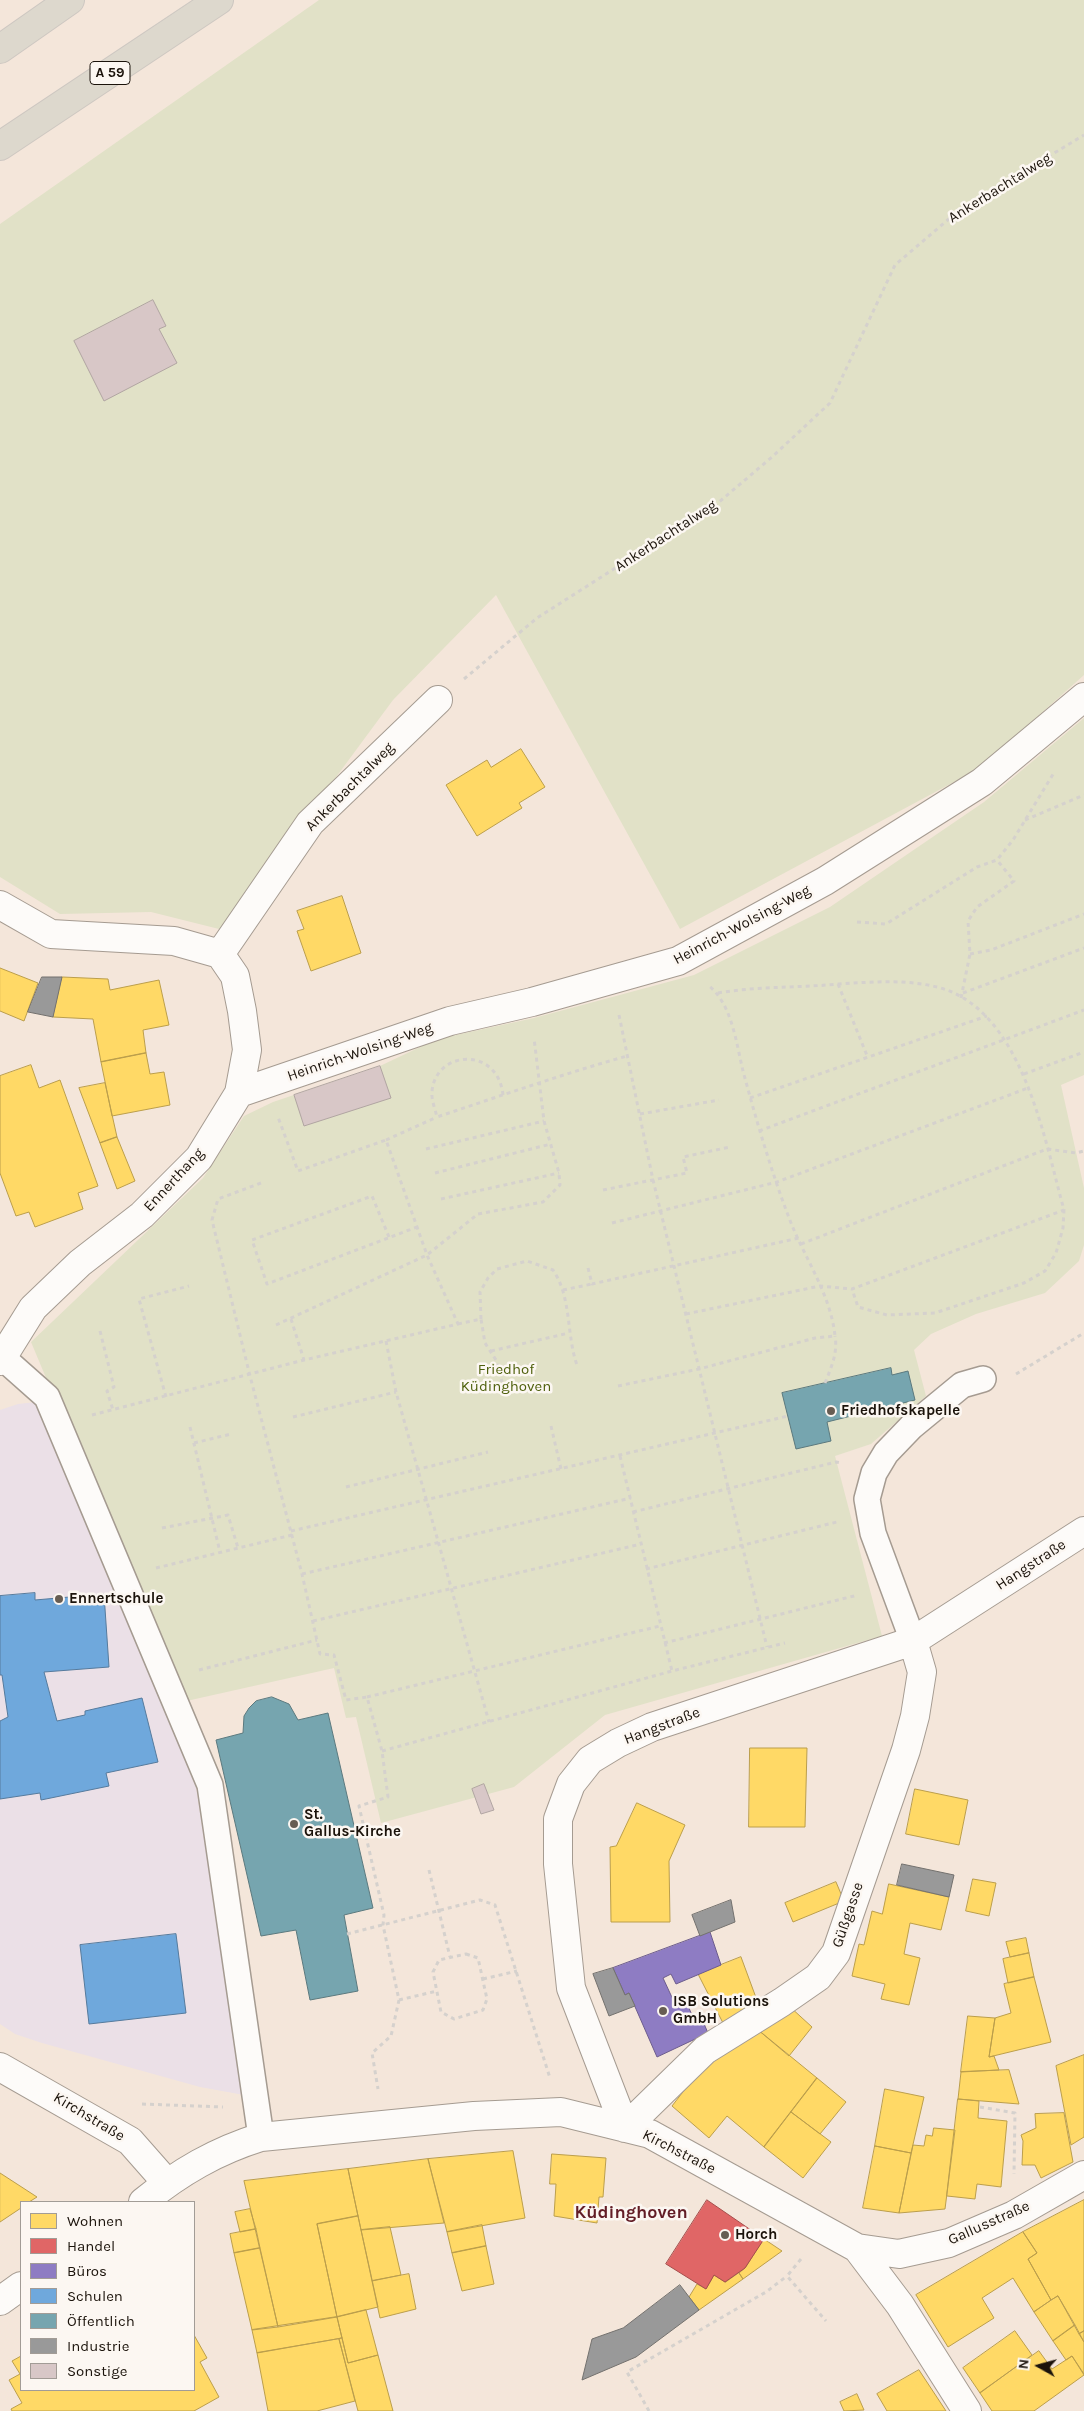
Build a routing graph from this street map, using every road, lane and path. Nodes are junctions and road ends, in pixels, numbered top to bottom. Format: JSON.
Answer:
{"nodes":[{"id":1,"x":70,"y":0,"type":"edge"},
{"id":2,"x":219,"y":0,"type":"edge"},
{"id":3,"x":0,"y":49,"type":"edge"},
{"id":4,"x":1084,"y":135,"type":"edge"},
{"id":5,"x":0,"y":146,"type":"edge"},
{"id":6,"x":1084,"y":697,"type":"edge"},
{"id":7,"x":438,"y":700,"type":"joint"},
{"id":8,"x":1056,"y":770,"type":"dead end"},
{"id":9,"x":1084,"y":795,"type":"edge"},
{"id":10,"x":1025,"y":820,"type":"junction"},
{"id":11,"x":997,"y":860,"type":"junction"},
{"id":12,"x":0,"y":905,"type":"edge"},
{"id":13,"x":1084,"y":914,"type":"edge"},
{"id":14,"x":857,"y":922,"type":"dead end"},
{"id":15,"x":226,"y":944,"type":"junction"},
{"id":16,"x":1084,"y":948,"type":"edge"},
{"id":17,"x":970,"y":954,"type":"junction"},
{"id":18,"x":706,"y":984,"type":"dead end"},
{"id":19,"x":838,"y":984,"type":"junction"},
{"id":20,"x":718,"y":994,"type":"junction"},
{"id":21,"x":962,"y":996,"type":"junction"},
{"id":22,"x":1084,"y":1010,"type":"edge"},
{"id":23,"x":618,"y":1012,"type":"dead end"},
{"id":24,"x":987,"y":1016,"type":"junction"},
{"id":25,"x":1004,"y":1040,"type":"junction"},
{"id":26,"x":533,"y":1046,"type":"dead end"},
{"id":27,"x":1084,"y":1052,"type":"edge"},
{"id":28,"x":627,"y":1056,"type":"junction"},
{"id":29,"x":868,"y":1058,"type":"junction"},
{"id":30,"x":1024,"y":1074,"type":"junction"},
{"id":31,"x":538,"y":1082,"type":"junction"},
{"id":32,"x":1028,"y":1088,"type":"junction"},
{"id":33,"x":239,"y":1093,"type":"junction"},
{"id":34,"x":502,"y":1095,"type":"junction"},
{"id":35,"x":750,"y":1098,"type":"junction"},
{"id":36,"x":719,"y":1100,"type":"dead end"},
{"id":37,"x":276,"y":1111,"type":"dead end"},
{"id":38,"x":640,"y":1114,"type":"junction"},
{"id":39,"x":437,"y":1117,"type":"junction"},
{"id":40,"x":544,"y":1121,"type":"junction"},
{"id":41,"x":759,"y":1131,"type":"junction"},
{"id":42,"x":386,"y":1140,"type":"junction"},
{"id":43,"x":552,"y":1144,"type":"junction"},
{"id":44,"x":730,"y":1147,"type":"dead end"},
{"id":45,"x":426,"y":1149,"type":"dead end"},
{"id":46,"x":1047,"y":1149,"type":"junction"},
{"id":47,"x":1084,"y":1151,"type":"edge"},
{"id":48,"x":435,"y":1173,"type":"dead end"},
{"id":49,"x":559,"y":1174,"type":"junction"},
{"id":50,"x":653,"y":1180,"type":"junction"},
{"id":51,"x":777,"y":1182,"type":"junction"},
{"id":52,"x":261,"y":1183,"type":"dead end"},
{"id":53,"x":603,"y":1190,"type":"dead end"},
{"id":54,"x":441,"y":1199,"type":"dead end"},
{"id":55,"x":1064,"y":1210,"type":"junction"},
{"id":56,"x":661,"y":1212,"type":"junction"},
{"id":57,"x":612,"y":1223,"type":"dead end"},
{"id":58,"x":417,"y":1227,"type":"junction"},
{"id":59,"x":389,"y":1237,"type":"junction"},
{"id":60,"x":799,"y":1238,"type":"junction"},
{"id":61,"x":801,"y":1244,"type":"junction"},
{"id":62,"x":427,"y":1255,"type":"junction"},
{"id":63,"x":674,"y":1264,"type":"junction"},
{"id":64,"x":588,"y":1268,"type":"dead end"},
{"id":65,"x":592,"y":1284,"type":"junction"},
{"id":66,"x":189,"y":1286,"type":"dead end"},
{"id":67,"x":820,"y":1286,"type":"junction"},
{"id":68,"x":852,"y":1289,"type":"junction"},
{"id":69,"x":562,"y":1290,"type":"junction"},
{"id":70,"x":686,"y":1314,"type":"junction"},
{"id":71,"x":291,"y":1319,"type":"junction"},
{"id":72,"x":482,"y":1319,"type":"junction"},
{"id":73,"x":458,"y":1324,"type":"junction"},
{"id":74,"x":276,"y":1325,"type":"dead end"},
{"id":75,"x":100,"y":1331,"type":"dead end"},
{"id":76,"x":1084,"y":1333,"type":"edge"},
{"id":77,"x":569,"y":1334,"type":"junction"},
{"id":78,"x":835,"y":1336,"type":"junction"},
{"id":79,"x":386,"y":1341,"type":"junction"},
{"id":80,"x":491,"y":1351,"type":"junction"},
{"id":81,"x":2,"y":1360,"type":"edge"},
{"id":82,"x":304,"y":1360,"type":"junction"},
{"id":83,"x":577,"y":1365,"type":"dead end"},
{"id":84,"x":699,"y":1369,"type":"junction"},
{"id":85,"x":250,"y":1376,"type":"junction"},
{"id":86,"x":983,"y":1379,"type":"joint"},
{"id":87,"x":502,"y":1382,"type":"dead end"},
{"id":88,"x":824,"y":1383,"type":"dead end"},
{"id":89,"x":618,"y":1386,"type":"dead end"},
{"id":90,"x":396,"y":1392,"type":"junction"},
{"id":91,"x":166,"y":1397,"type":"junction"},
{"id":92,"x":113,"y":1410,"type":"junction"},
{"id":93,"x":87,"y":1416,"type":"dead end"},
{"id":94,"x":788,"y":1416,"type":"dead end"},
{"id":95,"x":292,"y":1417,"type":"dead end"},
{"id":96,"x":551,"y":1426,"type":"dead end"},
{"id":97,"x":190,"y":1427,"type":"dead end"},
{"id":98,"x":716,"y":1433,"type":"junction"},
{"id":99,"x":230,"y":1434,"type":"dead end"},
{"id":100,"x":194,"y":1442,"type":"junction"},
{"id":101,"x":488,"y":1452,"type":"dead end"},
{"id":102,"x":620,"y":1456,"type":"junction"},
{"id":103,"x":836,"y":1462,"type":"dead end"},
{"id":104,"x":418,"y":1469,"type":"junction"},
{"id":105,"x":561,"y":1469,"type":"junction"},
{"id":106,"x":346,"y":1487,"type":"dead end"},
{"id":107,"x":728,"y":1489,"type":"junction"},
{"id":108,"x":631,"y":1498,"type":"junction"},
{"id":109,"x":426,"y":1499,"type":"junction"},
{"id":110,"x":633,"y":1512,"type":"junction"},
{"id":111,"x":212,"y":1518,"type":"junction"},
{"id":112,"x":837,"y":1522,"type":"dead end"},
{"id":113,"x":162,"y":1528,"type":"dead end"},
{"id":114,"x":1084,"y":1531,"type":"edge"},
{"id":115,"x":292,"y":1533,"type":"junction"},
{"id":116,"x":440,"y":1544,"type":"junction"},
{"id":117,"x":641,"y":1544,"type":"junction"},
{"id":118,"x":743,"y":1545,"type":"junction"},
{"id":119,"x":238,"y":1548,"type":"junction"},
{"id":120,"x":220,"y":1552,"type":"junction"},
{"id":121,"x":155,"y":1569,"type":"dead end"},
{"id":122,"x":646,"y":1569,"type":"junction"},
{"id":123,"x":302,"y":1574,"type":"junction"},
{"id":124,"x":452,"y":1588,"type":"junction"},
{"id":125,"x":862,"y":1594,"type":"dead end"},
{"id":126,"x":760,"y":1619,"type":"junction"},
{"id":127,"x":312,"y":1621,"type":"junction"},
{"id":128,"x":660,"y":1626,"type":"junction"},
{"id":129,"x":317,"y":1640,"type":"junction"},
{"id":130,"x":794,"y":1640,"type":"dead end"},
{"id":131,"x":913,"y":1641,"type":"junction"},
{"id":132,"x":664,"y":1643,"type":"junction"},
{"id":133,"x":767,"y":1647,"type":"junction"},
{"id":134,"x":204,"y":1669,"type":"dead end"},
{"id":135,"x":475,"y":1670,"type":"junction"},
{"id":136,"x":672,"y":1671,"type":"junction"},
{"id":137,"x":367,"y":1697,"type":"junction"},
{"id":138,"x":489,"y":1722,"type":"junction"},
{"id":139,"x":382,"y":1751,"type":"junction"},
{"id":140,"x":429,"y":1870,"type":"dead end"},
{"id":141,"x":438,"y":1910,"type":"junction"},
{"id":142,"x":383,"y":1925,"type":"junction"},
{"id":143,"x":347,"y":1934,"type":"dead end"},
{"id":144,"x":450,"y":1957,"type":"junction"},
{"id":145,"x":517,"y":1971,"type":"junction"},
{"id":146,"x":483,"y":1980,"type":"junction"},
{"id":147,"x":437,"y":1991,"type":"junction"},
{"id":148,"x":399,"y":2000,"type":"junction"},
{"id":149,"x":0,"y":2067,"type":"edge"},
{"id":150,"x":379,"y":2094,"type":"dead end"},
{"id":151,"x":139,"y":2104,"type":"dead end"},
{"id":152,"x":980,"y":2107,"type":"dead end"},
{"id":153,"x":258,"y":2108,"type":"junction"},
{"id":154,"x":561,"y":2112,"type":"junction"},
{"id":155,"x":625,"y":2128,"type":"junction"},
{"id":156,"x":261,"y":2138,"type":"junction"},
{"id":157,"x":1084,"y":2175,"type":"edge"},
{"id":158,"x":167,"y":2183,"type":"junction"},
{"id":159,"x":144,"y":2201,"type":"edge"},
{"id":160,"x":1014,"y":2215,"type":"junction"},
{"id":161,"x":824,"y":2230,"type":"junction"},
{"id":162,"x":857,"y":2248,"type":"junction"},
{"id":163,"x":787,"y":2276,"type":"junction"},
{"id":164,"x":20,"y":2287,"type":"edge"},
{"id":165,"x":0,"y":2301,"type":"edge"},
{"id":166,"x":826,"y":2321,"type":"dead end"},
{"id":167,"x":649,"y":2411,"type":"edge"},
{"id":168,"x":967,"y":2411,"type":"edge"}],
"edges":[{"from":1,"to":3,"type":"highway"},
{"from":2,"to":5,"type":"highway","number":"A 59"},
{"from":4,"to":7,"type":"path","name":"Ankerbachtalweg"},
{"from":6,"to":33,"type":"street","name":"Heinrich-Wolsing-Weg"},
{"from":7,"to":15,"type":"street","name":"Ankerbachtalweg"},
{"from":8,"to":10,"type":"path"},
{"from":9,"to":10,"type":"path"},
{"from":10,"to":11,"type":"path"},
{"from":11,"to":14,"type":"path"},
{"from":11,"to":17,"type":"path"},
{"from":12,"to":15,"type":"street"},
{"from":13,"to":17,"type":"path"},
{"from":15,"to":33,"type":"street","name":"Ennerthang"},
{"from":16,"to":21,"type":"path"},
{"from":17,"to":21,"type":"path"},
{"from":18,"to":20,"type":"path"},
{"from":19,"to":20,"type":"path"},
{"from":19,"to":21,"type":"path"},
{"from":19,"to":29,"type":"path"},
{"from":20,"to":35,"type":"path"},
{"from":21,"to":24,"type":"path"},
{"from":22,"to":25,"type":"path"},
{"from":23,"to":28,"type":"path"},
{"from":24,"to":25,"type":"path"},
{"from":24,"to":29,"type":"path"},
{"from":25,"to":30,"type":"path"},
{"from":25,"to":41,"type":"path"},
{"from":26,"to":31,"type":"path"},
{"from":27,"to":30,"type":"path"},
{"from":28,"to":31,"type":"path"},
{"from":28,"to":38,"type":"path"},
{"from":29,"to":35,"type":"path"},
{"from":30,"to":32,"type":"path"},
{"from":31,"to":34,"type":"path"},
{"from":31,"to":40,"type":"path"},
{"from":32,"to":46,"type":"path"},
{"from":32,"to":51,"type":"path"},
{"from":33,"to":81,"type":"street","name":"Ennerthang"},
{"from":34,"to":39,"type":"path"},
{"from":34,"to":39,"type":"path"},
{"from":35,"to":41,"type":"path"},
{"from":36,"to":38,"type":"path"},
{"from":37,"to":42,"type":"path"},
{"from":38,"to":50,"type":"path"},
{"from":39,"to":42,"type":"path"},
{"from":40,"to":43,"type":"path"},
{"from":40,"to":45,"type":"path"},
{"from":41,"to":51,"type":"path"},
{"from":42,"to":58,"type":"path"},
{"from":43,"to":48,"type":"path"},
{"from":43,"to":49,"type":"path"},
{"from":44,"to":50,"type":"path"},
{"from":46,"to":47,"type":"path"},
{"from":46,"to":55,"type":"path"},
{"from":46,"to":61,"type":"path"},
{"from":49,"to":54,"type":"path"},
{"from":49,"to":62,"type":"path"},
{"from":50,"to":53,"type":"path"},
{"from":50,"to":56,"type":"path"},
{"from":51,"to":56,"type":"path"},
{"from":51,"to":60,"type":"path"},
{"from":52,"to":85,"type":"path"},
{"from":55,"to":68,"type":"path"},
{"from":55,"to":68,"type":"path"},
{"from":56,"to":57,"type":"path"},
{"from":56,"to":63,"type":"path"},
{"from":58,"to":59,"type":"path"},
{"from":58,"to":62,"type":"path"},
{"from":59,"to":59,"type":"path"},
{"from":60,"to":61,"type":"path"},
{"from":60,"to":63,"type":"path"},
{"from":61,"to":67,"type":"path"},
{"from":62,"to":71,"type":"path"},
{"from":62,"to":73,"type":"path"},
{"from":63,"to":65,"type":"path"},
{"from":63,"to":70,"type":"path"},
{"from":64,"to":65,"type":"path"},
{"from":65,"to":69,"type":"path"},
{"from":66,"to":91,"type":"path"},
{"from":67,"to":68,"type":"path"},
{"from":67,"to":70,"type":"path"},
{"from":67,"to":78,"type":"path"},
{"from":69,"to":72,"type":"path"},
{"from":69,"to":77,"type":"path"},
{"from":70,"to":84,"type":"path"},
{"from":71,"to":74,"type":"path"},
{"from":71,"to":82,"type":"path"},
{"from":72,"to":73,"type":"path"},
{"from":72,"to":80,"type":"path"},
{"from":73,"to":79,"type":"path"},
{"from":75,"to":92,"type":"path"},
{"from":76,"to":86,"type":"path"},
{"from":77,"to":80,"type":"path"},
{"from":77,"to":83,"type":"path"},
{"from":78,"to":84,"type":"path"},
{"from":78,"to":88,"type":"path"},
{"from":79,"to":82,"type":"path"},
{"from":79,"to":90,"type":"path"},
{"from":80,"to":87,"type":"path"},
{"from":81,"to":153,"type":"lane"},
{"from":82,"to":85,"type":"path"},
{"from":84,"to":89,"type":"path"},
{"from":84,"to":98,"type":"path"},
{"from":85,"to":91,"type":"path"},
{"from":85,"to":115,"type":"path"},
{"from":86,"to":131,"type":"lane"},
{"from":90,"to":95,"type":"path"},
{"from":90,"to":104,"type":"path"},
{"from":91,"to":92,"type":"path"},
{"from":92,"to":93,"type":"path"},
{"from":94,"to":98,"type":"path"},
{"from":96,"to":105,"type":"path"},
{"from":97,"to":100,"type":"path"},
{"from":98,"to":102,"type":"path"},
{"from":98,"to":107,"type":"path"},
{"from":99,"to":100,"type":"path"},
{"from":100,"to":111,"type":"path"},
{"from":101,"to":104,"type":"path"},
{"from":102,"to":105,"type":"path"},
{"from":102,"to":108,"type":"path"},
{"from":103,"to":107,"type":"path"},
{"from":104,"to":106,"type":"path"},
{"from":104,"to":109,"type":"path"},
{"from":105,"to":109,"type":"path"},
{"from":107,"to":110,"type":"path"},
{"from":107,"to":118,"type":"path"},
{"from":108,"to":110,"type":"path"},
{"from":108,"to":116,"type":"path"},
{"from":109,"to":115,"type":"path"},
{"from":109,"to":116,"type":"path"},
{"from":110,"to":117,"type":"path"},
{"from":111,"to":113,"type":"path"},
{"from":111,"to":119,"type":"path"},
{"from":111,"to":120,"type":"path"},
{"from":112,"to":118,"type":"path"},
{"from":114,"to":131,"type":"street","name":"Hangstraße"},
{"from":115,"to":119,"type":"path"},
{"from":115,"to":123,"type":"path"},
{"from":116,"to":123,"type":"path"},
{"from":116,"to":124,"type":"path"},
{"from":117,"to":122,"type":"path"},
{"from":117,"to":124,"type":"path"},
{"from":118,"to":122,"type":"path"},
{"from":118,"to":126,"type":"path"},
{"from":119,"to":120,"type":"path"},
{"from":120,"to":121,"type":"path"},
{"from":122,"to":128,"type":"path"},
{"from":123,"to":127,"type":"path"},
{"from":124,"to":127,"type":"path"},
{"from":124,"to":135,"type":"path"},
{"from":125,"to":126,"type":"path"},
{"from":126,"to":132,"type":"path"},
{"from":126,"to":133,"type":"path"},
{"from":127,"to":129,"type":"path"},
{"from":128,"to":132,"type":"path"},
{"from":128,"to":135,"type":"path"},
{"from":129,"to":134,"type":"path"},
{"from":129,"to":137,"type":"path"},
{"from":130,"to":133,"type":"path"},
{"from":131,"to":155,"type":"street","name":"Güßgasse"},
{"from":131,"to":155,"type":"street","name":"Hangstraße"},
{"from":132,"to":136,"type":"path"},
{"from":133,"to":136,"type":"path"},
{"from":135,"to":137,"type":"path"},
{"from":135,"to":138,"type":"path"},
{"from":136,"to":138,"type":"path"},
{"from":137,"to":139,"type":"path"},
{"from":138,"to":139,"type":"path"},
{"from":139,"to":142,"type":"path"},
{"from":140,"to":141,"type":"path"},
{"from":141,"to":142,"type":"path"},
{"from":141,"to":144,"type":"path"},
{"from":141,"to":145,"type":"path"},
{"from":142,"to":143,"type":"path"},
{"from":142,"to":148,"type":"path"},
{"from":144,"to":146,"type":"path"},
{"from":144,"to":147,"type":"path"},
{"from":145,"to":146,"type":"path"},
{"from":145,"to":154,"type":"path"},
{"from":146,"to":147,"type":"path"},
{"from":147,"to":148,"type":"path"},
{"from":148,"to":150,"type":"path"},
{"from":149,"to":158,"type":"street","name":"Kirchstraße"},
{"from":151,"to":153,"type":"path"},
{"from":152,"to":160,"type":"path"},
{"from":153,"to":156,"type":"lane"},
{"from":154,"to":155,"type":"street","name":"Kirchstraße"},
{"from":154,"to":156,"type":"street","name":"Kirchstraße"},
{"from":155,"to":161,"type":"street","name":"Kirchstraße"},
{"from":156,"to":158,"type":"street","name":"Kirchstraße"},
{"from":157,"to":160,"type":"street","name":"Gallusstraße"},
{"from":158,"to":159,"type":"street","name":"Kirchstraße"},
{"from":160,"to":162,"type":"street","name":"Gallusstraße"},
{"from":161,"to":162,"type":"street","name":"Kirchstraße"},
{"from":161,"to":163,"type":"path"},
{"from":162,"to":168,"type":"street","name":"Kirchstraße"},
{"from":163,"to":166,"type":"path"},
{"from":163,"to":167,"type":"path"},
{"from":164,"to":165,"type":"street"}]}
